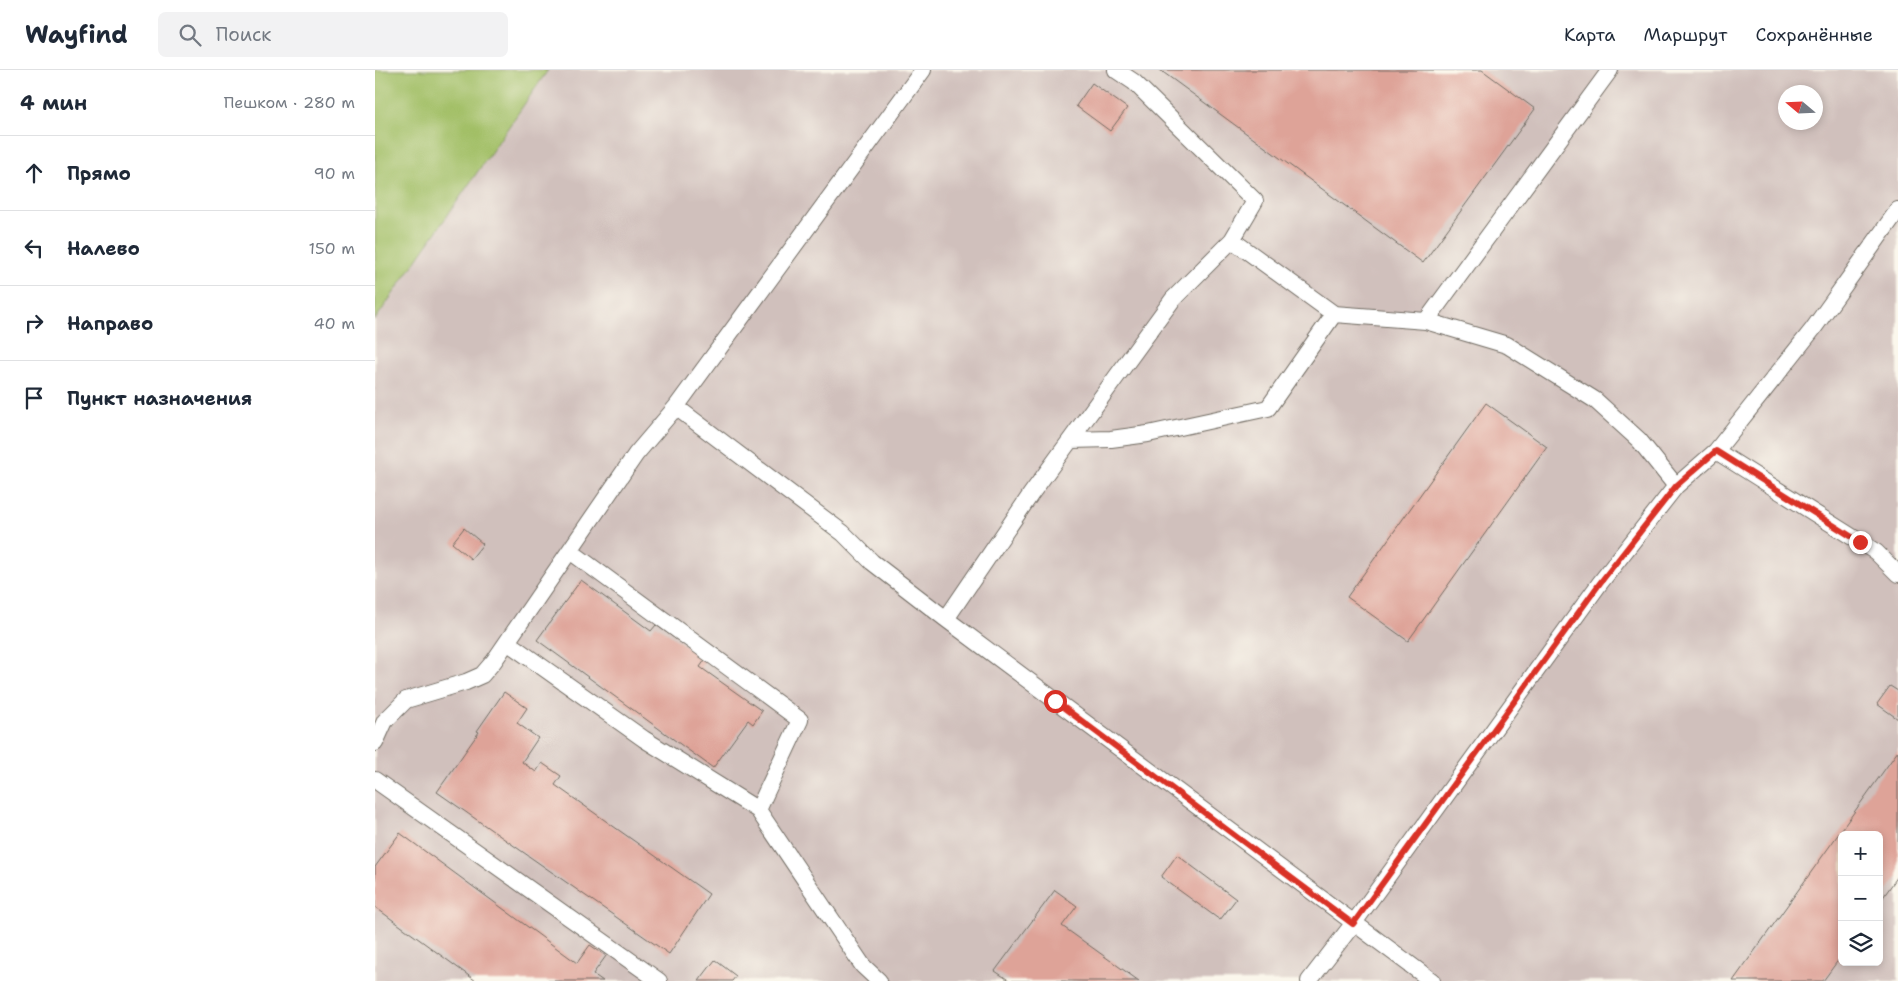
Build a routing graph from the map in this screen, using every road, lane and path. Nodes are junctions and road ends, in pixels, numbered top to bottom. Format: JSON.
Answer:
{"nodes":[{"id":1,"x":923,"y":70,"type":"edge"},
{"id":2,"x":1116,"y":70,"type":"edge"},
{"id":3,"x":1609,"y":70,"type":"edge"},
{"id":4,"x":1898,"y":210,"type":"edge"},
{"id":5,"x":1231,"y":240,"type":"junction"},
{"id":6,"x":1334,"y":314,"type":"junction"},
{"id":7,"x":1426,"y":321,"type":"junction"},
{"id":8,"x":676,"y":407,"type":"junction"},
{"id":9,"x":1071,"y":440,"type":"junction"},
{"id":10,"x":1716,"y":451,"type":"junction"},
{"id":11,"x":1676,"y":486,"type":"junction"},
{"id":12,"x":570,"y":551,"type":"junction"},
{"id":13,"x":1898,"y":574,"type":"edge"},
{"id":14,"x":946,"y":619,"type":"junction"},
{"id":15,"x":507,"y":642,"type":"junction"},
{"id":16,"x":375,"y":744,"type":"edge"},
{"id":17,"x":375,"y":780,"type":"edge"},
{"id":18,"x":759,"y":810,"type":"junction"},
{"id":19,"x":1353,"y":924,"type":"junction"},
{"id":20,"x":659,"y":981,"type":"edge"},
{"id":21,"x":879,"y":981,"type":"edge"},
{"id":22,"x":1309,"y":981,"type":"edge"},
{"id":23,"x":1432,"y":981,"type":"edge"}],
"edges":[{"from":1,"to":8,"type":"lane"},
{"from":2,"to":5,"type":"lane"},
{"from":3,"to":7,"type":"lane"},
{"from":4,"to":10,"type":"lane"},
{"from":5,"to":6,"type":"lane"},
{"from":5,"to":9,"type":"lane"},
{"from":6,"to":7,"type":"lane"},
{"from":6,"to":9,"type":"lane"},
{"from":7,"to":11,"type":"lane"},
{"from":8,"to":12,"type":"lane"},
{"from":8,"to":14,"type":"lane"},
{"from":9,"to":14,"type":"lane"},
{"from":10,"to":11,"type":"lane"},
{"from":10,"to":13,"type":"lane"},
{"from":11,"to":19,"type":"lane"},
{"from":12,"to":15,"type":"lane"},
{"from":12,"to":18,"type":"lane"},
{"from":14,"to":19,"type":"lane"},
{"from":15,"to":16,"type":"lane"},
{"from":15,"to":18,"type":"lane"},
{"from":17,"to":20,"type":"lane"},
{"from":18,"to":21,"type":"lane"},
{"from":19,"to":22,"type":"lane"},
{"from":19,"to":23,"type":"lane"}]}
